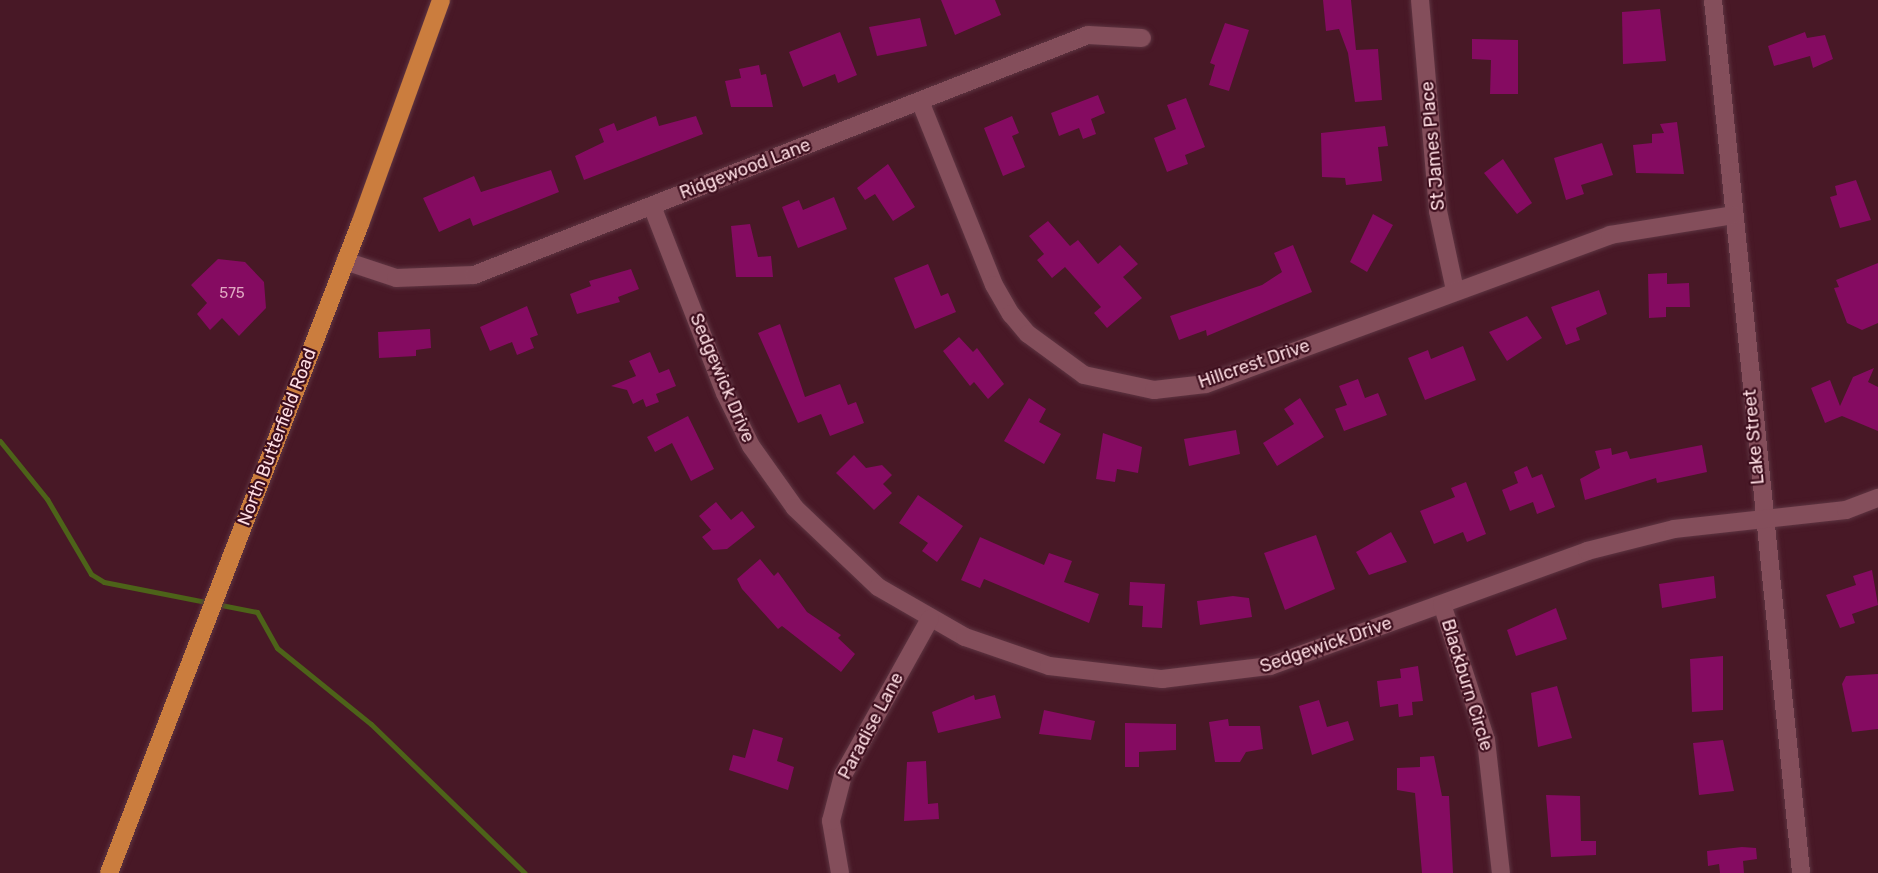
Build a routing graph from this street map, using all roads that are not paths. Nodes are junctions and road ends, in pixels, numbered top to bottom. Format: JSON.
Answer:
{"nodes":[{"id":1,"x":441,"y":0,"type":"edge"},
{"id":2,"x":1420,"y":0,"type":"edge"},
{"id":3,"x":1713,"y":0,"type":"edge"},
{"id":4,"x":1142,"y":38,"type":"dead end"},
{"id":5,"x":920,"y":100,"type":"junction"},
{"id":6,"x":652,"y":206,"type":"junction"},
{"id":7,"x":1733,"y":215,"type":"junction"},
{"id":8,"x":345,"y":261,"type":"junction"},
{"id":9,"x":1455,"y":290,"type":"junction"},
{"id":10,"x":1878,"y":498,"type":"edge"},
{"id":11,"x":1762,"y":518,"type":"junction"},
{"id":12,"x":1442,"y":604,"type":"junction"},
{"id":13,"x":930,"y":619,"type":"junction"},
{"id":14,"x":109,"y":873,"type":"edge"},
{"id":15,"x":840,"y":873,"type":"edge"},
{"id":16,"x":1502,"y":873,"type":"edge"},
{"id":17,"x":1801,"y":873,"type":"edge"}],
"edges":[{"from":1,"to":8,"type":"main road","name":"North Butterfield Road"},
{"from":2,"to":9,"type":"street","name":"St James Place"},
{"from":3,"to":7,"type":"street","name":"Lake Street"},
{"from":4,"to":5,"type":"street","name":"Ridgewood Lane"},
{"from":5,"to":6,"type":"street","name":"Ridgewood Lane"},
{"from":5,"to":9,"type":"street","name":"Hillcrest Drive"},
{"from":6,"to":8,"type":"street","name":"Ridgewood Lane"},
{"from":6,"to":13,"type":"street","name":"Sedgewick Drive"},
{"from":7,"to":9,"type":"street","name":"Hillcrest Drive"},
{"from":7,"to":11,"type":"street","name":"Lake Street"},
{"from":8,"to":14,"type":"main road","name":"North Butterfield Road"},
{"from":10,"to":11,"type":"street","name":"Sedgewick Drive"},
{"from":11,"to":12,"type":"street","name":"Sedgewick Drive"},
{"from":11,"to":17,"type":"street","name":"Lake Street"},
{"from":12,"to":13,"type":"street","name":"Sedgewick Drive"},
{"from":12,"to":16,"type":"street","name":"Blackburn Circle"},
{"from":13,"to":15,"type":"street","name":"Paradise Lane"}]}
